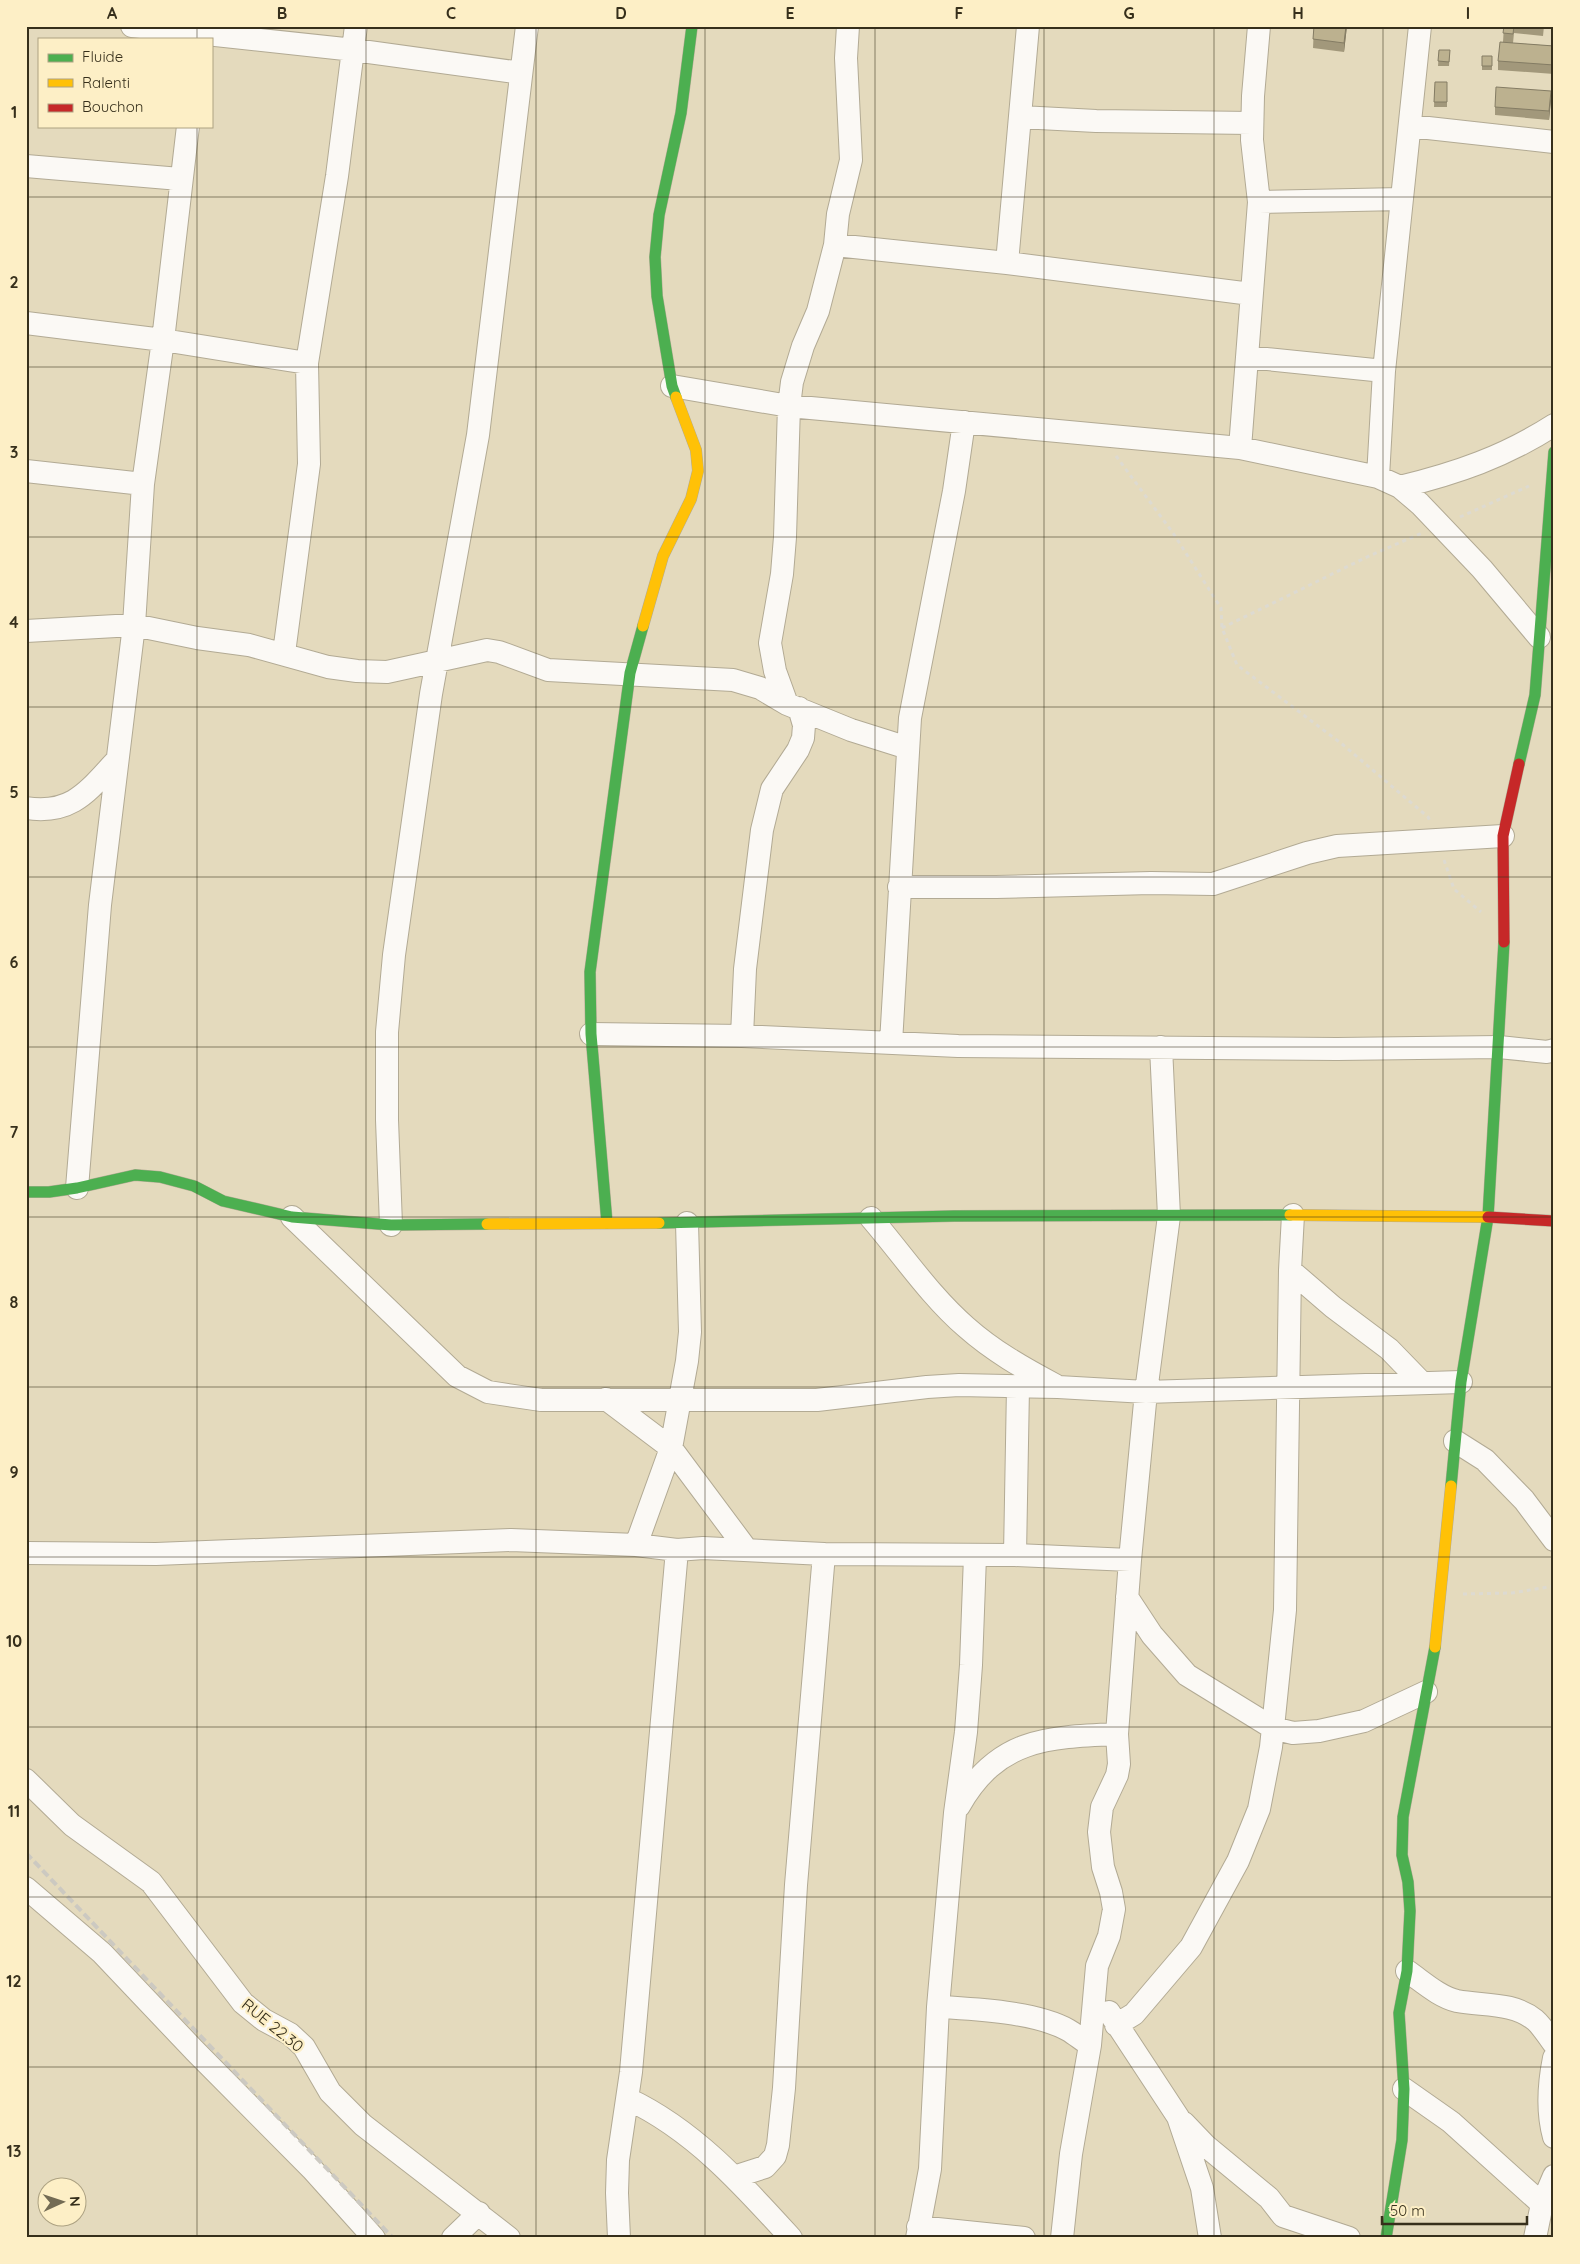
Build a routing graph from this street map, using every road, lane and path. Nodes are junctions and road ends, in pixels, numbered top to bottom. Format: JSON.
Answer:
{"nodes":[{"id":1,"x":132,"y":26,"type":"edge"},
{"id":2,"x":356,"y":26,"type":"edge"},
{"id":3,"x":527,"y":26,"type":"edge"},
{"id":4,"x":692,"y":26,"type":"edge"},
{"id":5,"x":848,"y":26,"type":"edge"},
{"id":6,"x":1028,"y":26,"type":"edge"},
{"id":7,"x":1259,"y":26,"type":"edge"},
{"id":8,"x":1420,"y":26,"type":"edge"},
{"id":9,"x":200,"y":33,"type":"edge"},
{"id":10,"x":354,"y":50,"type":"junction"},
{"id":11,"x":520,"y":73,"type":"junction"},
{"id":12,"x":1020,"y":117,"type":"junction"},
{"id":13,"x":1252,"y":123,"type":"junction"},
{"id":14,"x":1410,"y":126,"type":"junction"},
{"id":15,"x":188,"y":128,"type":"edge"},
{"id":16,"x":1554,"y":142,"type":"edge"},
{"id":17,"x":26,"y":166,"type":"edge"},
{"id":18,"x":180,"y":179,"type":"junction"},
{"id":19,"x":1401,"y":199,"type":"junction"},
{"id":20,"x":1258,"y":202,"type":"junction"},
{"id":21,"x":835,"y":245,"type":"junction"},
{"id":22,"x":1007,"y":263,"type":"junction"},
{"id":23,"x":1251,"y":294,"type":"junction"},
{"id":24,"x":26,"y":323,"type":"edge"},
{"id":25,"x":163,"y":340,"type":"junction"},
{"id":26,"x":1247,"y":357,"type":"junction"},
{"id":27,"x":307,"y":363,"type":"junction"},
{"id":28,"x":1384,"y":371,"type":"junction"},
{"id":29,"x":672,"y":386,"type":"junction"},
{"id":30,"x":789,"y":406,"type":"junction"},
{"id":31,"x":964,"y":422,"type":"junction"},
{"id":32,"x":1554,"y":425,"type":"edge"},
{"id":33,"x":1099,"y":434,"type":"junction"},
{"id":34,"x":1240,"y":448,"type":"junction"},
{"id":35,"x":1554,"y":452,"type":"edge"},
{"id":36,"x":26,"y":471,"type":"edge"},
{"id":37,"x":1553,"y":476,"type":"edge"},
{"id":38,"x":1378,"y":477,"type":"junction"},
{"id":39,"x":143,"y":484,"type":"junction"},
{"id":40,"x":1400,"y":487,"type":"junction"},
{"id":41,"x":1440,"y":525,"type":"junction"},
{"id":42,"x":1549,"y":558,"type":"edge"},
{"id":43,"x":134,"y":625,"type":"junction"},
{"id":44,"x":1222,"y":628,"type":"junction"},
{"id":45,"x":26,"y":631,"type":"edge"},
{"id":46,"x":1539,"y":637,"type":"junction"},
{"id":47,"x":284,"y":653,"type":"junction"},
{"id":48,"x":437,"y":662,"type":"junction"},
{"id":49,"x":630,"y":673,"type":"junction"},
{"id":50,"x":793,"y":706,"type":"junction"},
{"id":51,"x":908,"y":748,"type":"junction"},
{"id":52,"x":116,"y":761,"type":"junction"},
{"id":53,"x":26,"y":808,"type":"edge"},
{"id":54,"x":1503,"y":836,"type":"junction"},
{"id":55,"x":1436,"y":840,"type":"junction"},
{"id":56,"x":899,"y":887,"type":"junction"},
{"id":57,"x":1505,"y":932,"type":"junction"},
{"id":58,"x":591,"y":1034,"type":"junction"},
{"id":59,"x":742,"y":1036,"type":"junction"},
{"id":60,"x":891,"y":1043,"type":"junction"},
{"id":61,"x":1162,"y":1047,"type":"junction"},
{"id":62,"x":1499,"y":1047,"type":"junction"},
{"id":63,"x":1554,"y":1050,"type":"edge"},
{"id":64,"x":76,"y":1188,"type":"junction"},
{"id":65,"x":26,"y":1192,"type":"edge"},
{"id":66,"x":1293,"y":1215,"type":"junction"},
{"id":67,"x":1169,"y":1216,"type":"junction"},
{"id":68,"x":292,"y":1217,"type":"junction"},
{"id":69,"x":871,"y":1218,"type":"junction"},
{"id":70,"x":1488,"y":1218,"type":"junction"},
{"id":71,"x":1554,"y":1221,"type":"edge"},
{"id":72,"x":607,"y":1223,"type":"junction"},
{"id":73,"x":686,"y":1223,"type":"junction"},
{"id":74,"x":391,"y":1225,"type":"junction"},
{"id":75,"x":1290,"y":1270,"type":"junction"},
{"id":76,"x":1461,"y":1382,"type":"junction"},
{"id":77,"x":1422,"y":1383,"type":"junction"},
{"id":78,"x":1058,"y":1386,"type":"junction"},
{"id":79,"x":1018,"y":1387,"type":"junction"},
{"id":80,"x":1290,"y":1387,"type":"junction"},
{"id":81,"x":1146,"y":1392,"type":"junction"},
{"id":82,"x":680,"y":1399,"type":"junction"},
{"id":83,"x":606,"y":1400,"type":"junction"},
{"id":84,"x":1455,"y":1441,"type":"junction"},
{"id":85,"x":671,"y":1448,"type":"junction"},
{"id":86,"x":1554,"y":1540,"type":"edge"},
{"id":87,"x":636,"y":1545,"type":"junction"},
{"id":88,"x":677,"y":1550,"type":"junction"},
{"id":89,"x":747,"y":1550,"type":"junction"},
{"id":90,"x":26,"y":1553,"type":"edge"},
{"id":91,"x":824,"y":1554,"type":"junction"},
{"id":92,"x":1015,"y":1555,"type":"junction"},
{"id":93,"x":975,"y":1556,"type":"junction"},
{"id":94,"x":1130,"y":1560,"type":"junction"},
{"id":95,"x":1554,"y":1586,"type":"edge"},
{"id":96,"x":1440,"y":1593,"type":"junction"},
{"id":97,"x":1127,"y":1597,"type":"junction"},
{"id":98,"x":1426,"y":1692,"type":"junction"},
{"id":99,"x":1273,"y":1728,"type":"junction"},
{"id":100,"x":1117,"y":1734,"type":"junction"},
{"id":101,"x":26,"y":1780,"type":"edge"},
{"id":102,"x":955,"y":1814,"type":"junction"},
{"id":103,"x":26,"y":1888,"type":"edge"},
{"id":104,"x":1407,"y":1971,"type":"junction"},
{"id":105,"x":1095,"y":1987,"type":"junction"},
{"id":106,"x":938,"y":2007,"type":"junction"},
{"id":107,"x":1116,"y":2025,"type":"junction"},
{"id":108,"x":1554,"y":2044,"type":"edge"},
{"id":109,"x":1090,"y":2045,"type":"junction"},
{"id":110,"x":1554,"y":2058,"type":"edge"},
{"id":111,"x":1404,"y":2089,"type":"junction"},
{"id":112,"x":628,"y":2099,"type":"junction"},
{"id":113,"x":1178,"y":2117,"type":"junction"},
{"id":114,"x":1554,"y":2137,"type":"edge"},
{"id":115,"x":1554,"y":2176,"type":"edge"},
{"id":116,"x":734,"y":2177,"type":"junction"},
{"id":117,"x":1542,"y":2204,"type":"junction"},
{"id":118,"x":480,"y":2213,"type":"junction"},
{"id":119,"x":918,"y":2232,"type":"edge"},
{"id":120,"x":1541,"y":2232,"type":"edge"},
{"id":121,"x":374,"y":2238,"type":"edge"},
{"id":122,"x":453,"y":2238,"type":"edge"},
{"id":123,"x":509,"y":2238,"type":"edge"},
{"id":124,"x":619,"y":2238,"type":"edge"},
{"id":125,"x":791,"y":2238,"type":"edge"},
{"id":126,"x":1024,"y":2238,"type":"edge"},
{"id":127,"x":1062,"y":2238,"type":"edge"},
{"id":128,"x":1210,"y":2238,"type":"edge"},
{"id":129,"x":1349,"y":2238,"type":"edge"},
{"id":130,"x":1386,"y":2238,"type":"edge"}],
"edges":[{"from":1,"to":9,"type":"street"},
{"from":2,"to":10,"type":"street"},
{"from":3,"to":11,"type":"street"},
{"from":4,"to":29,"type":"street"},
{"from":5,"to":21,"type":"street"},
{"from":6,"to":12,"type":"street"},
{"from":7,"to":13,"type":"street"},
{"from":8,"to":14,"type":"street"},
{"from":9,"to":10,"type":"street"},
{"from":10,"to":11,"type":"street"},
{"from":10,"to":27,"type":"street"},
{"from":11,"to":48,"type":"street"},
{"from":12,"to":13,"type":"street"},
{"from":12,"to":22,"type":"street"},
{"from":13,"to":20,"type":"street"},
{"from":14,"to":16,"type":"street"},
{"from":14,"to":19,"type":"street"},
{"from":15,"to":18,"type":"street"},
{"from":17,"to":18,"type":"street"},
{"from":18,"to":25,"type":"street"},
{"from":19,"to":20,"type":"street"},
{"from":19,"to":28,"type":"street"},
{"from":20,"to":23,"type":"street"},
{"from":21,"to":22,"type":"street"},
{"from":21,"to":30,"type":"street"},
{"from":22,"to":23,"type":"street"},
{"from":23,"to":26,"type":"street"},
{"from":24,"to":25,"type":"street"},
{"from":25,"to":27,"type":"street"},
{"from":25,"to":39,"type":"street"},
{"from":26,"to":28,"type":"street"},
{"from":26,"to":34,"type":"street"},
{"from":27,"to":47,"type":"street"},
{"from":28,"to":38,"type":"street"},
{"from":29,"to":30,"type":"street"},
{"from":29,"to":49,"type":"street"},
{"from":30,"to":31,"type":"street"},
{"from":30,"to":50,"type":"street"},
{"from":31,"to":33,"type":"street"},
{"from":31,"to":51,"type":"street"},
{"from":32,"to":40,"type":"street"},
{"from":33,"to":34,"type":"street"},
{"from":33,"to":44,"type":"path"},
{"from":34,"to":38,"type":"street"},
{"from":35,"to":37,"type":"street"},
{"from":36,"to":39,"type":"street"},
{"from":37,"to":41,"type":"path"},
{"from":37,"to":42,"type":"street"},
{"from":38,"to":40,"type":"street"},
{"from":39,"to":43,"type":"street"},
{"from":40,"to":41,"type":"street"},
{"from":41,"to":44,"type":"path"},
{"from":41,"to":46,"type":"street"},
{"from":42,"to":46,"type":"street"},
{"from":43,"to":45,"type":"street"},
{"from":43,"to":47,"type":"street"},
{"from":43,"to":52,"type":"street"},
{"from":44,"to":55,"type":"path"},
{"from":46,"to":54,"type":"street"},
{"from":47,"to":48,"type":"street"},
{"from":48,"to":49,"type":"street"},
{"from":48,"to":74,"type":"street"},
{"from":49,"to":50,"type":"street"},
{"from":49,"to":58,"type":"street"},
{"from":50,"to":51,"type":"street"},
{"from":50,"to":59,"type":"street"},
{"from":51,"to":56,"type":"street"},
{"from":52,"to":53,"type":"street"},
{"from":52,"to":64,"type":"street"},
{"from":54,"to":55,"type":"street"},
{"from":54,"to":57,"type":"street"},
{"from":55,"to":56,"type":"street"},
{"from":55,"to":57,"type":"path"},
{"from":56,"to":60,"type":"street"},
{"from":57,"to":62,"type":"street"},
{"from":58,"to":59,"type":"street"},
{"from":58,"to":72,"type":"street"},
{"from":59,"to":60,"type":"street"},
{"from":60,"to":61,"type":"street"},
{"from":61,"to":62,"type":"street"},
{"from":61,"to":67,"type":"street"},
{"from":62,"to":63,"type":"street"},
{"from":62,"to":70,"type":"street"},
{"from":64,"to":65,"type":"street"},
{"from":64,"to":68,"type":"street"},
{"from":66,"to":67,"type":"street"},
{"from":66,"to":70,"type":"street"},
{"from":66,"to":75,"type":"street"},
{"from":67,"to":69,"type":"street"},
{"from":67,"to":81,"type":"street"},
{"from":68,"to":74,"type":"street"},
{"from":68,"to":83,"type":"street"},
{"from":69,"to":73,"type":"street"},
{"from":69,"to":78,"type":"street"},
{"from":70,"to":71,"type":"street"},
{"from":70,"to":76,"type":"street"},
{"from":72,"to":73,"type":"street"},
{"from":72,"to":74,"type":"street"},
{"from":73,"to":82,"type":"street"},
{"from":75,"to":77,"type":"street"},
{"from":75,"to":80,"type":"street"},
{"from":76,"to":77,"type":"street"},
{"from":76,"to":84,"type":"street"},
{"from":77,"to":80,"type":"street"},
{"from":78,"to":79,"type":"street"},
{"from":78,"to":81,"type":"street"},
{"from":79,"to":82,"type":"street"},
{"from":79,"to":92,"type":"street"},
{"from":80,"to":81,"type":"street"},
{"from":80,"to":99,"type":"street"},
{"from":81,"to":94,"type":"street"},
{"from":82,"to":83,"type":"street"},
{"from":82,"to":85,"type":"street"},
{"from":83,"to":85,"type":"street"},
{"from":84,"to":86,"type":"street"},
{"from":84,"to":96,"type":"street"},
{"from":85,"to":87,"type":"street"},
{"from":85,"to":89,"type":"street"},
{"from":87,"to":88,"type":"street"},
{"from":87,"to":90,"type":"street"},
{"from":88,"to":89,"type":"street"},
{"from":88,"to":112,"type":"street"},
{"from":89,"to":91,"type":"street"},
{"from":91,"to":93,"type":"street"},
{"from":91,"to":116,"type":"street"},
{"from":92,"to":93,"type":"street"},
{"from":92,"to":94,"type":"street"},
{"from":93,"to":102,"type":"street"},
{"from":94,"to":97,"type":"street"},
{"from":95,"to":96,"type":"path"},
{"from":96,"to":98,"type":"street"},
{"from":97,"to":99,"type":"street"},
{"from":97,"to":100,"type":"street"},
{"from":98,"to":99,"type":"street"},
{"from":98,"to":104,"type":"street"},
{"from":99,"to":107,"type":"street"},
{"from":100,"to":102,"type":"street"},
{"from":100,"to":105,"type":"street"},
{"from":101,"to":118,"type":"street","name":"RUE 22.30"},
{"from":102,"to":106,"type":"street"},
{"from":103,"to":121,"type":"street"},
{"from":104,"to":108,"type":"street"},
{"from":104,"to":111,"type":"street"},
{"from":105,"to":107,"type":"street"},
{"from":105,"to":109,"type":"street"},
{"from":106,"to":109,"type":"street"},
{"from":106,"to":119,"type":"street"},
{"from":107,"to":113,"type":"street"},
{"from":109,"to":127,"type":"street"},
{"from":110,"to":114,"type":"street"},
{"from":111,"to":117,"type":"street"},
{"from":111,"to":130,"type":"street"},
{"from":112,"to":116,"type":"street"},
{"from":112,"to":124,"type":"street"},
{"from":113,"to":128,"type":"street"},
{"from":113,"to":129,"type":"street"},
{"from":115,"to":117,"type":"street"},
{"from":116,"to":125,"type":"street"},
{"from":117,"to":120,"type":"street"},
{"from":118,"to":122,"type":"street"},
{"from":118,"to":123,"type":"street","name":"RUE 22.30"},
{"from":119,"to":126,"type":"street"}]}
